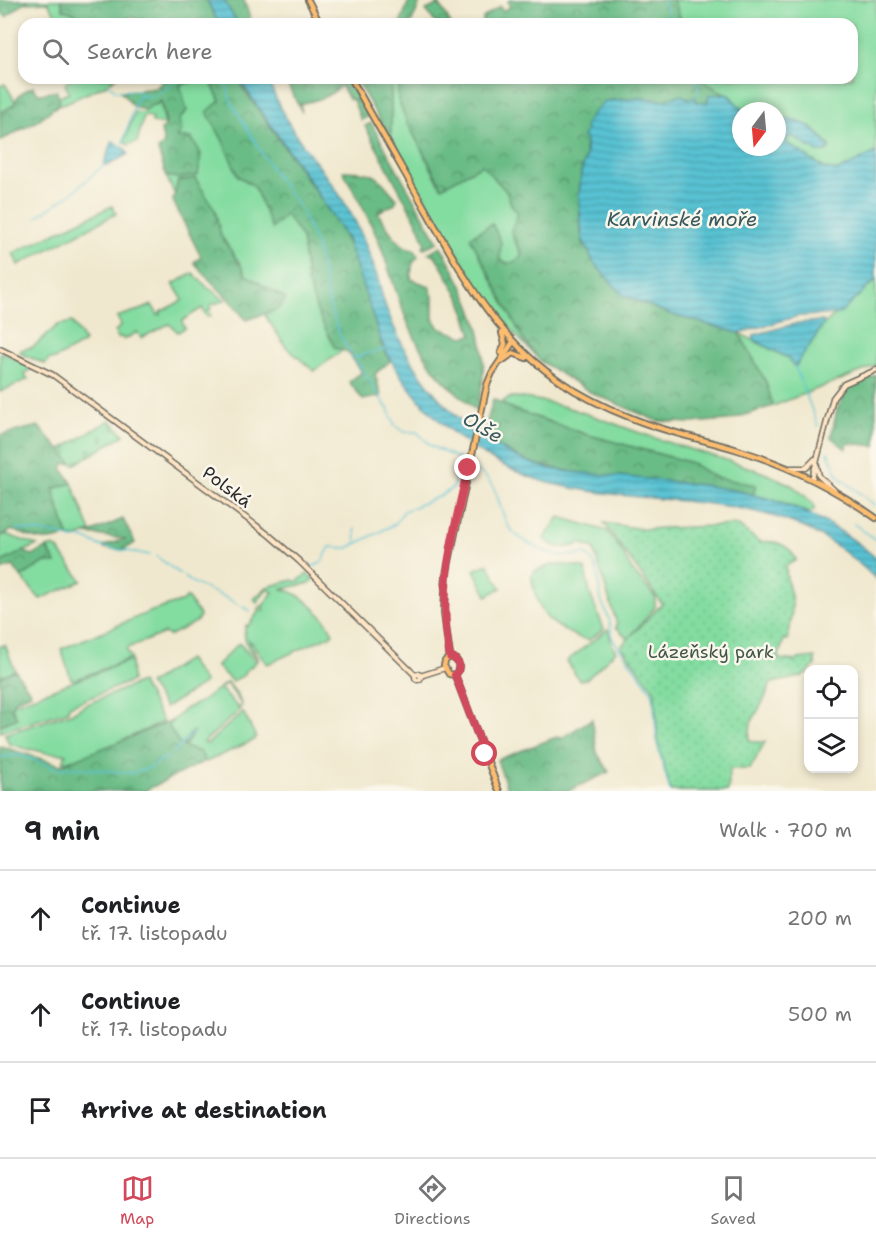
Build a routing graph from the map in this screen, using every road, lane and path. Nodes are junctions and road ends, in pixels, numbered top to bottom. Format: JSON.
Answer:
{"nodes":[{"id":1,"x":308,"y":0,"type":"edge"},
{"id":2,"x":317,"y":18,"type":"edge"},
{"id":3,"x":354,"y":84,"type":"edge"},
{"id":4,"x":492,"y":318,"type":"junction"},
{"id":5,"x":513,"y":342,"type":"junction"},
{"id":6,"x":0,"y":348,"type":"edge"},
{"id":7,"x":495,"y":367,"type":"junction"},
{"id":8,"x":542,"y":369,"type":"junction"},
{"id":9,"x":876,"y":370,"type":"edge"},
{"id":10,"x":819,"y":450,"type":"junction"},
{"id":11,"x":788,"y":468,"type":"junction"},
{"id":12,"x":812,"y":479,"type":"junction"},
{"id":13,"x":841,"y":495,"type":"junction"},
{"id":14,"x":876,"y":518,"type":"edge"},
{"id":15,"x":450,"y":657,"type":"junction"},
{"id":16,"x":445,"y":668,"type":"junction"},
{"id":17,"x":455,"y":675,"type":"junction"},
{"id":18,"x":499,"y":791,"type":"edge"}],
"edges":[{"from":1,"to":2,"type":"main road"},
{"from":3,"to":4,"type":"main road"},
{"from":4,"to":5,"type":"main road"},
{"from":4,"to":7,"type":"main road"},
{"from":5,"to":7,"type":"main road"},
{"from":5,"to":8,"type":"main road"},
{"from":6,"to":16,"type":"street","name":"Polská"},
{"from":7,"to":8,"type":"main road"},
{"from":7,"to":15,"type":"main road"},
{"from":8,"to":11,"type":"main road"},
{"from":9,"to":10,"type":"street"},
{"from":10,"to":11,"type":"street"},
{"from":10,"to":12,"type":"street"},
{"from":10,"to":13,"type":"street"},
{"from":11,"to":12,"type":"main road"},
{"from":12,"to":13,"type":"main road"},
{"from":13,"to":14,"type":"main road"},
{"from":15,"to":16,"type":"main road"},
{"from":15,"to":17,"type":"main road"},
{"from":16,"to":17,"type":"main road"},
{"from":17,"to":18,"type":"main road"}]}
